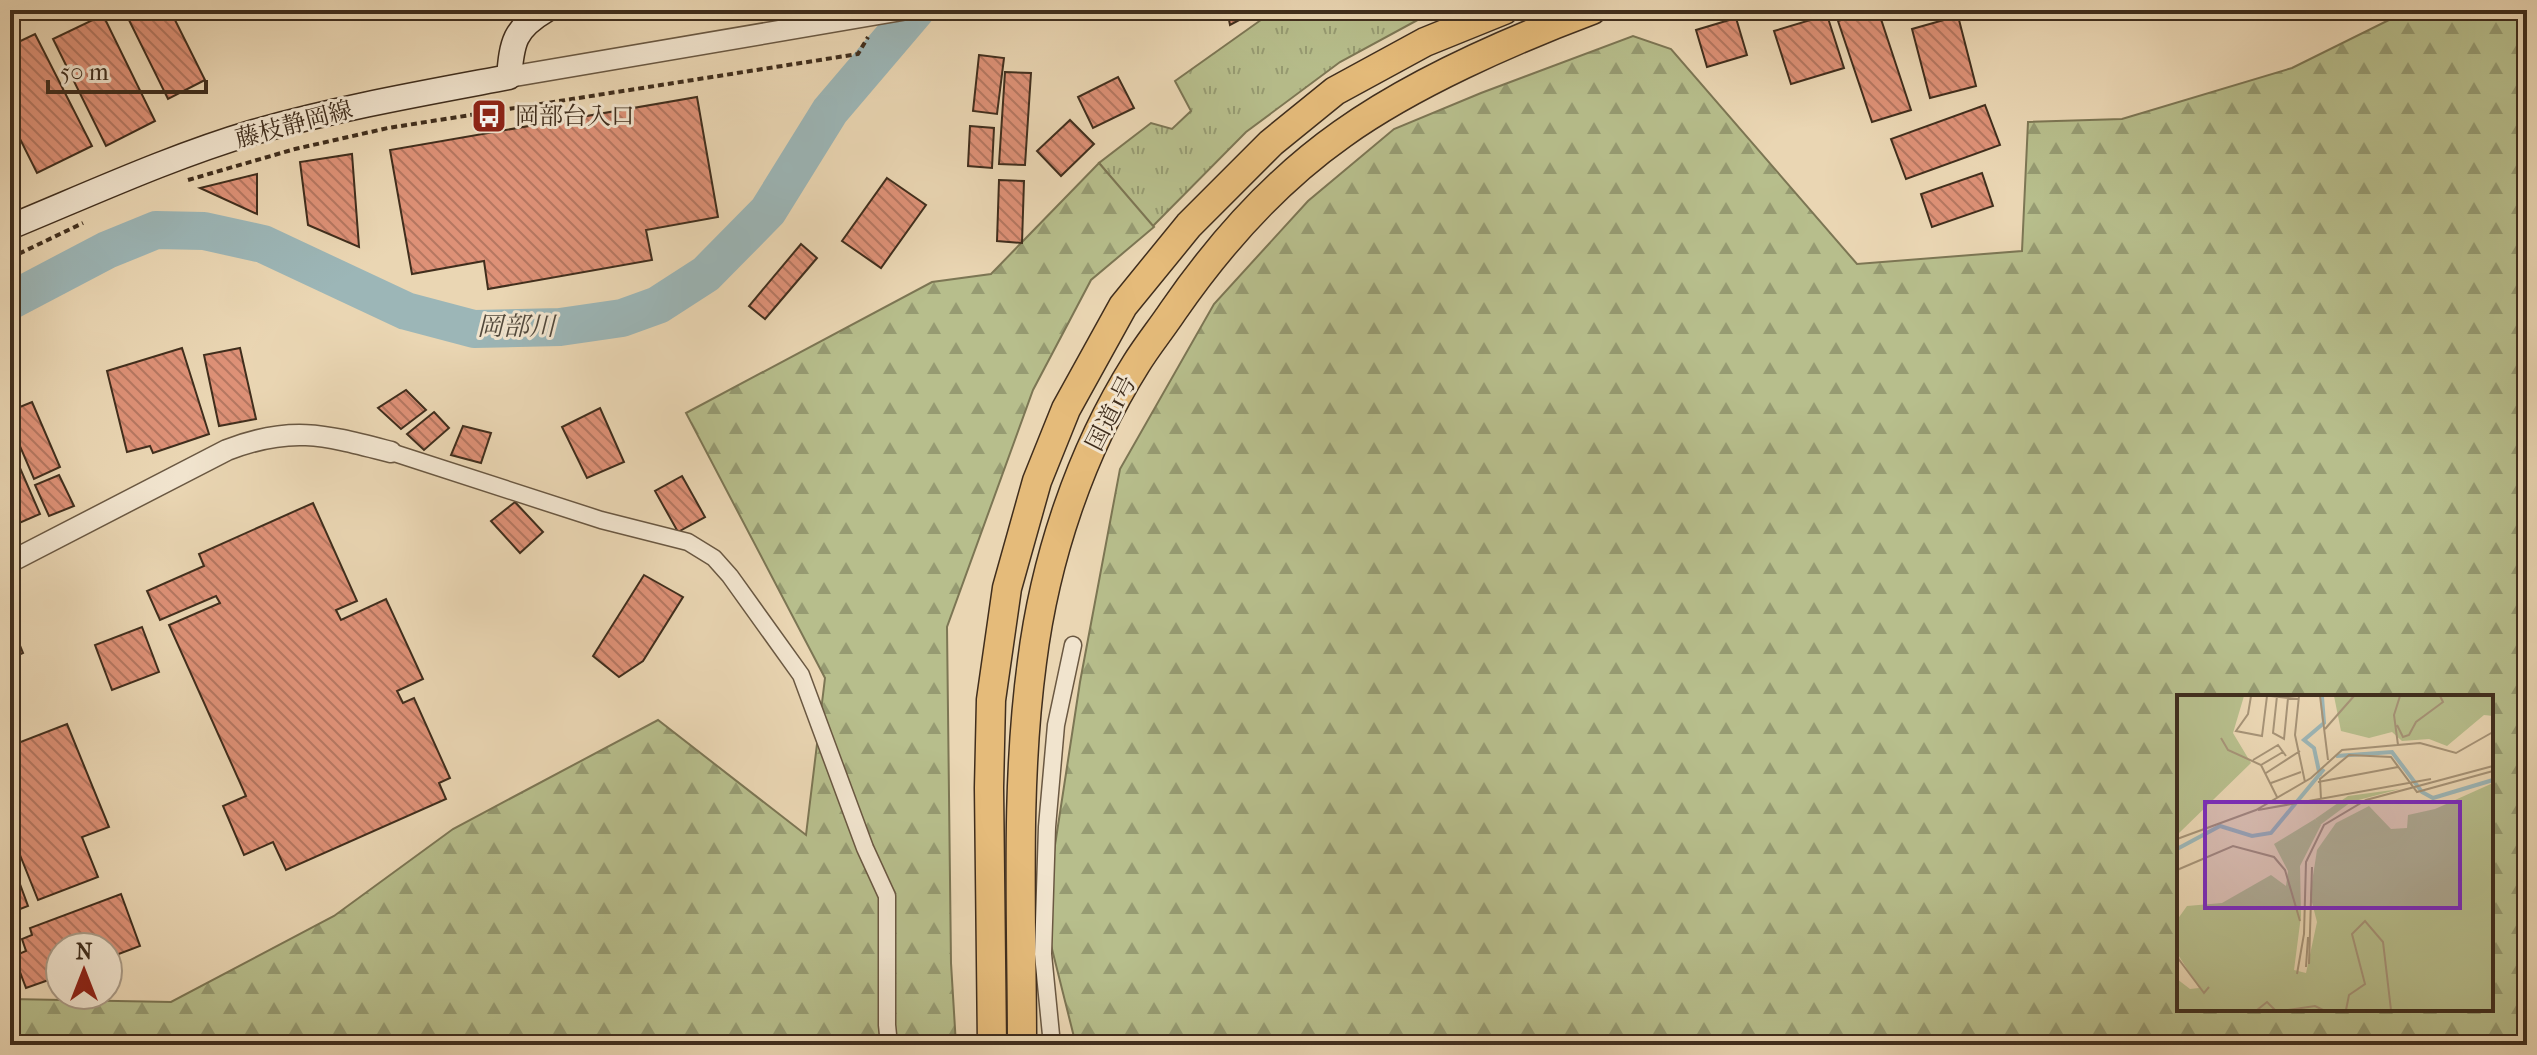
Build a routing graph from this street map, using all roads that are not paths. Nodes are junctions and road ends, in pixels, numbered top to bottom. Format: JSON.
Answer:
{"nodes":[{"id":1,"x":546,"y":10,"type":"edge"},
{"id":2,"x":902,"y":10,"type":"edge"},
{"id":3,"x":1504,"y":10,"type":"edge"},
{"id":4,"x":1592,"y":10,"type":"edge"},
{"id":5,"x":509,"y":77,"type":"junction"},
{"id":6,"x":10,"y":227,"type":"edge"},
{"id":7,"x":391,"y":452,"type":"joint"},
{"id":8,"x":10,"y":562,"type":"edge"},
{"id":9,"x":1073,"y":645,"type":"dead end"},
{"id":10,"x":889,"y":1045,"type":"edge"},
{"id":11,"x":992,"y":1045,"type":"edge"},
{"id":12,"x":1022,"y":1045,"type":"edge"},
{"id":13,"x":1052,"y":1045,"type":"edge"}],
"edges":[{"from":1,"to":5,"type":"main road"},
{"from":2,"to":5,"type":"street"},
{"from":3,"to":11,"type":"highway","name":"国道1号"},
{"from":4,"to":12,"type":"highway","name":"国道1号"},
{"from":5,"to":6,"type":"main road","name":"藤枝静岡線"},
{"from":7,"to":8,"type":"street"},
{"from":7,"to":10,"type":"street"},
{"from":9,"to":13,"type":"street"}]}
